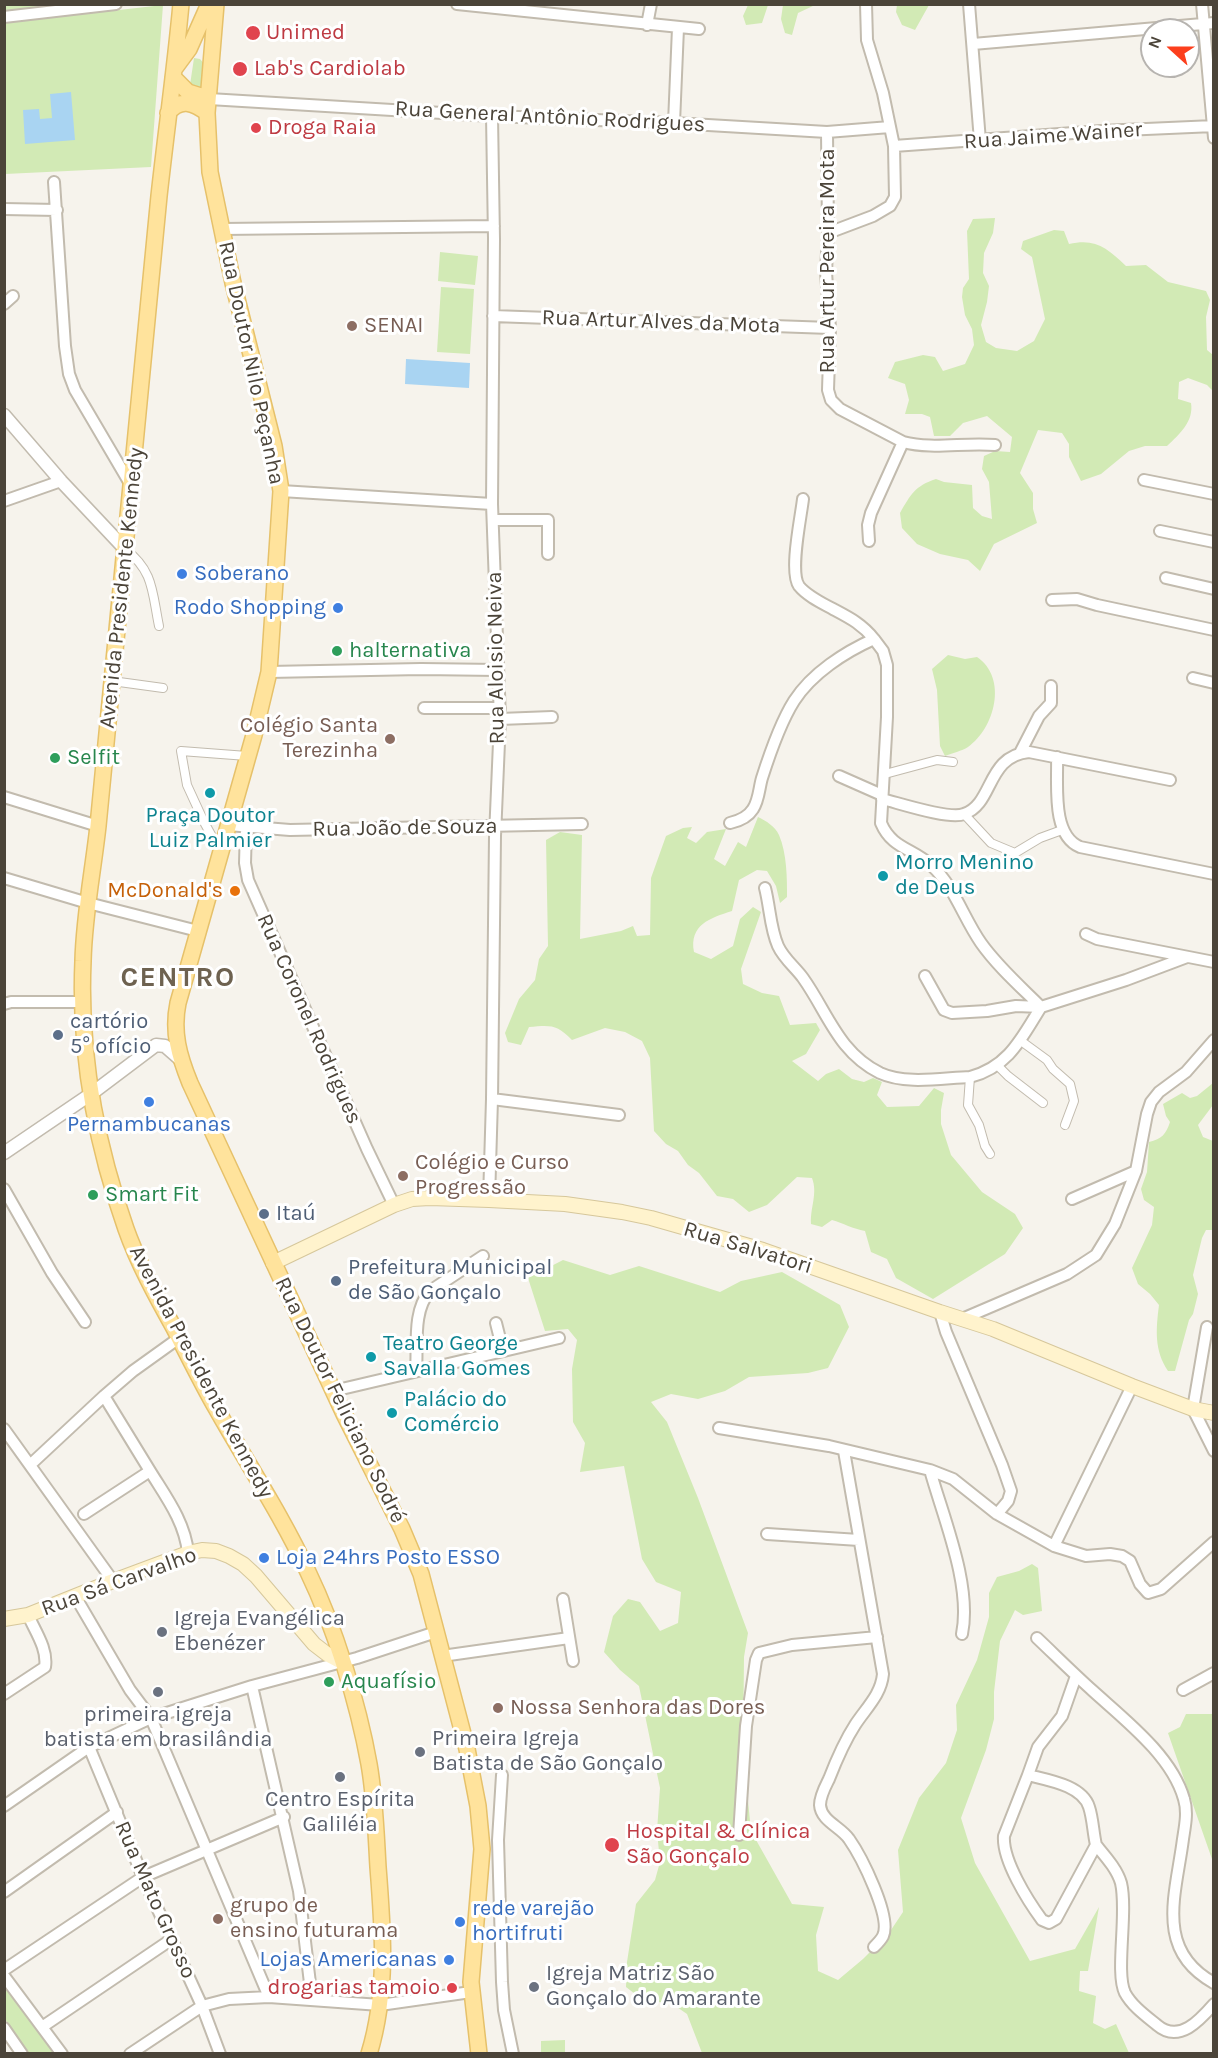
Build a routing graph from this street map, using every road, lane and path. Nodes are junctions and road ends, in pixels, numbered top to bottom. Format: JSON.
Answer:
{"nodes":[{"id":1,"x":116,"y":4,"type":"edge"},
{"id":2,"x":181,"y":4,"type":"edge"},
{"id":3,"x":209,"y":4,"type":"edge"},
{"id":4,"x":216,"y":4,"type":"edge"},
{"id":5,"x":457,"y":4,"type":"edge"},
{"id":6,"x":651,"y":4,"type":"edge"},
{"id":7,"x":866,"y":4,"type":"edge"},
{"id":8,"x":969,"y":4,"type":"edge"},
{"id":9,"x":1202,"y":4,"type":"edge"},
{"id":10,"x":513,"y":8,"type":"edge"},
{"id":11,"x":4,"y":17,"type":"edge"},
{"id":12,"x":1208,"y":23,"type":"edge"},
{"id":13,"x":647,"y":25,"type":"junction"},
{"id":14,"x":678,"y":27,"type":"junction"},
{"id":15,"x":699,"y":29,"type":"dead end"},
{"id":16,"x":973,"y":44,"type":"junction"},
{"id":17,"x":212,"y":64,"type":"junction"},
{"id":18,"x":177,"y":67,"type":"junction"},
{"id":19,"x":208,"y":106,"type":"junction"},
{"id":20,"x":168,"y":113,"type":"junction"},
{"id":21,"x":492,"y":116,"type":"junction"},
{"id":22,"x":674,"y":123,"type":"junction"},
{"id":23,"x":890,"y":127,"type":"junction"},
{"id":24,"x":1213,"y":130,"type":"edge"},
{"id":25,"x":827,"y":132,"type":"junction"},
{"id":26,"x":980,"y":141,"type":"junction"},
{"id":27,"x":894,"y":146,"type":"junction"},
{"id":28,"x":54,"y":182,"type":"dead end"},
{"id":29,"x":4,"y":209,"type":"edge"},
{"id":30,"x":57,"y":210,"type":"junction"},
{"id":31,"x":494,"y":226,"type":"junction"},
{"id":32,"x":222,"y":229,"type":"junction"},
{"id":33,"x":828,"y":233,"type":"junction"},
{"id":34,"x":493,"y":315,"type":"junction"},
{"id":35,"x":830,"y":328,"type":"junction"},
{"id":36,"x":4,"y":415,"type":"edge"},
{"id":37,"x":903,"y":442,"type":"junction"},
{"id":38,"x":995,"y":445,"type":"dead end"},
{"id":39,"x":1144,"y":480,"type":"dead end"},
{"id":40,"x":61,"y":481,"type":"junction"},
{"id":41,"x":132,"y":487,"type":"junction"},
{"id":42,"x":281,"y":491,"type":"junction"},
{"id":43,"x":1214,"y":494,"type":"edge"},
{"id":44,"x":803,"y":499,"type":"dead end"},
{"id":45,"x":4,"y":501,"type":"edge"},
{"id":46,"x":492,"y":504,"type":"junction"},
{"id":47,"x":493,"y":520,"type":"junction"},
{"id":48,"x":1160,"y":531,"type":"dead end"},
{"id":49,"x":869,"y":541,"type":"dead end"},
{"id":50,"x":1214,"y":542,"type":"edge"},
{"id":51,"x":125,"y":549,"type":"junction"},
{"id":52,"x":548,"y":554,"type":"dead end"},
{"id":53,"x":1166,"y":578,"type":"dead end"},
{"id":54,"x":1214,"y":589,"type":"edge"},
{"id":55,"x":1052,"y":600,"type":"dead end"},
{"id":56,"x":159,"y":626,"type":"dead end"},
{"id":57,"x":1214,"y":630,"type":"edge"},
{"id":58,"x":874,"y":639,"type":"junction"},
{"id":59,"x":498,"y":670,"type":"junction"},
{"id":60,"x":269,"y":672,"type":"junction"},
{"id":61,"x":1193,"y":678,"type":"dead end"},
{"id":62,"x":112,"y":681,"type":"junction"},
{"id":63,"x":1214,"y":683,"type":"edge"},
{"id":64,"x":1052,"y":686,"type":"dead end"},
{"id":65,"x":163,"y":688,"type":"dead end"},
{"id":66,"x":424,"y":708,"type":"dead end"},
{"id":67,"x":500,"y":713,"type":"junction"},
{"id":68,"x":552,"y":717,"type":"dead end"},
{"id":69,"x":1020,"y":753,"type":"junction"},
{"id":70,"x":247,"y":756,"type":"junction"},
{"id":71,"x":1057,"y":757,"type":"junction"},
{"id":72,"x":953,"y":762,"type":"dead end"},
{"id":73,"x":885,"y":774,"type":"junction"},
{"id":74,"x":839,"y":776,"type":"dead end"},
{"id":75,"x":1170,"y":780,"type":"dead end"},
{"id":76,"x":4,"y":797,"type":"edge"},
{"id":77,"x":882,"y":797,"type":"junction"},
{"id":78,"x":964,"y":814,"type":"junction"},
{"id":79,"x":730,"y":823,"type":"dead end"},
{"id":80,"x":582,"y":824,"type":"dead end"},
{"id":81,"x":228,"y":825,"type":"junction"},
{"id":82,"x":98,"y":826,"type":"junction"},
{"id":83,"x":495,"y":826,"type":"junction"},
{"id":84,"x":246,"y":828,"type":"junction"},
{"id":85,"x":1062,"y":830,"type":"junction"},
{"id":86,"x":220,"y":851,"type":"junction"},
{"id":87,"x":1214,"y":874,"type":"edge"},
{"id":88,"x":4,"y":878,"type":"edge"},
{"id":89,"x":765,"y":888,"type":"dead end"},
{"id":90,"x":88,"y":903,"type":"junction"},
{"id":91,"x":198,"y":931,"type":"junction"},
{"id":92,"x":1086,"y":934,"type":"dead end"},
{"id":93,"x":1186,"y":957,"type":"junction"},
{"id":94,"x":1214,"y":962,"type":"edge"},
{"id":95,"x":925,"y":976,"type":"dead end"},
{"id":96,"x":82,"y":1002,"type":"junction"},
{"id":97,"x":4,"y":1004,"type":"edge"},
{"id":98,"x":1041,"y":1007,"type":"junction"},
{"id":99,"x":1214,"y":1040,"type":"edge"},
{"id":100,"x":1022,"y":1041,"type":"junction"},
{"id":101,"x":181,"y":1060,"type":"junction"},
{"id":102,"x":997,"y":1065,"type":"junction"},
{"id":103,"x":970,"y":1077,"type":"junction"},
{"id":104,"x":91,"y":1094,"type":"junction"},
{"id":105,"x":492,"y":1099,"type":"junction"},
{"id":106,"x":1043,"y":1103,"type":"dead end"},
{"id":107,"x":619,"y":1115,"type":"dead end"},
{"id":108,"x":1065,"y":1125,"type":"dead end"},
{"id":109,"x":4,"y":1153,"type":"edge"},
{"id":110,"x":990,"y":1154,"type":"dead end"},
{"id":111,"x":1136,"y":1171,"type":"junction"},
{"id":112,"x":4,"y":1189,"type":"edge"},
{"id":113,"x":1072,"y":1199,"type":"dead end"},
{"id":114,"x":489,"y":1200,"type":"junction"},
{"id":115,"x":394,"y":1205,"type":"junction"},
{"id":116,"x":483,"y":1256,"type":"dead end"},
{"id":117,"x":273,"y":1263,"type":"junction"},
{"id":118,"x":940,"y":1312,"type":"junction"},
{"id":119,"x":962,"y":1319,"type":"junction"},
{"id":120,"x":85,"y":1322,"type":"dead end"},
{"id":121,"x":496,"y":1323,"type":"dead end"},
{"id":122,"x":1207,"y":1327,"type":"dead end"},
{"id":123,"x":179,"y":1338,"type":"junction"},
{"id":124,"x":559,"y":1338,"type":"dead end"},
{"id":125,"x":502,"y":1351,"type":"junction"},
{"id":126,"x":416,"y":1371,"type":"junction"},
{"id":127,"x":1132,"y":1386,"type":"junction"},
{"id":128,"x":333,"y":1390,"type":"junction"},
{"id":129,"x":104,"y":1396,"type":"junction"},
{"id":130,"x":1193,"y":1409,"type":"junction"},
{"id":131,"x":1214,"y":1413,"type":"edge"},
{"id":132,"x":719,"y":1428,"type":"dead end"},
{"id":133,"x":4,"y":1429,"type":"edge"},
{"id":134,"x":844,"y":1451,"type":"junction"},
{"id":135,"x":1214,"y":1451,"type":"edge"},
{"id":136,"x":30,"y":1465,"type":"junction"},
{"id":137,"x":930,"y":1470,"type":"junction"},
{"id":138,"x":150,"y":1471,"type":"junction"},
{"id":139,"x":84,"y":1514,"type":"dead end"},
{"id":140,"x":997,"y":1514,"type":"junction"},
{"id":141,"x":767,"y":1534,"type":"dead end"},
{"id":142,"x":859,"y":1540,"type":"junction"},
{"id":143,"x":1214,"y":1542,"type":"edge"},
{"id":144,"x":1054,"y":1546,"type":"junction"},
{"id":145,"x":188,"y":1553,"type":"junction"},
{"id":146,"x":113,"y":1581,"type":"junction"},
{"id":147,"x":75,"y":1596,"type":"junction"},
{"id":148,"x":563,"y":1599,"type":"dead end"},
{"id":149,"x":28,"y":1615,"type":"junction"},
{"id":150,"x":4,"y":1620,"type":"edge"},
{"id":151,"x":436,"y":1632,"type":"junction"},
{"id":152,"x":962,"y":1634,"type":"dead end"},
{"id":153,"x":878,"y":1637,"type":"junction"},
{"id":154,"x":569,"y":1638,"type":"junction"},
{"id":155,"x":1037,"y":1638,"type":"dead end"},
{"id":156,"x":442,"y":1656,"type":"junction"},
{"id":157,"x":573,"y":1661,"type":"dead end"},
{"id":158,"x":342,"y":1662,"type":"junction"},
{"id":159,"x":1214,"y":1673,"type":"edge"},
{"id":160,"x":1076,"y":1676,"type":"junction"},
{"id":161,"x":252,"y":1686,"type":"junction"},
{"id":162,"x":1183,"y":1690,"type":"dead end"},
{"id":163,"x":4,"y":1694,"type":"edge"},
{"id":164,"x":151,"y":1718,"type":"junction"},
{"id":165,"x":89,"y":1747,"type":"junction"},
{"id":166,"x":1028,"y":1774,"type":"junction"},
{"id":167,"x":502,"y":1775,"type":"dead end"},
{"id":168,"x":4,"y":1806,"type":"edge"},
{"id":169,"x":117,"y":1812,"type":"junction"},
{"id":170,"x":284,"y":1817,"type":"junction"},
{"id":171,"x":739,"y":1835,"type":"dead end"},
{"id":172,"x":1096,"y":1845,"type":"junction"},
{"id":173,"x":207,"y":1848,"type":"junction"},
{"id":174,"x":143,"y":1877,"type":"junction"},
{"id":175,"x":499,"y":1883,"type":"junction"},
{"id":176,"x":479,"y":1885,"type":"junction"},
{"id":177,"x":4,"y":1892,"type":"edge"},
{"id":178,"x":172,"y":1939,"type":"junction"},
{"id":179,"x":874,"y":1947,"type":"dead end"},
{"id":180,"x":4,"y":1971,"type":"edge"},
{"id":181,"x":4,"y":1976,"type":"edge"},
{"id":182,"x":1214,"y":1983,"type":"edge"},
{"id":183,"x":471,"y":1992,"type":"junction"},
{"id":184,"x":269,"y":1997,"type":"junction"},
{"id":185,"x":312,"y":2000,"type":"junction"},
{"id":186,"x":1214,"y":2004,"type":"edge"},
{"id":187,"x":380,"y":2005,"type":"junction"},
{"id":188,"x":202,"y":2006,"type":"junction"},
{"id":189,"x":42,"y":2027,"type":"junction"},
{"id":190,"x":4,"y":2028,"type":"edge"},
{"id":191,"x":22,"y":2054,"type":"edge"},
{"id":192,"x":62,"y":2054,"type":"edge"},
{"id":193,"x":130,"y":2054,"type":"edge"},
{"id":194,"x":220,"y":2054,"type":"edge"},
{"id":195,"x":369,"y":2054,"type":"edge"},
{"id":196,"x":479,"y":2054,"type":"edge"},
{"id":197,"x":513,"y":2054,"type":"edge"}],
"edges":[{"from":1,"to":11,"type":"street"},
{"from":2,"to":18,"type":"main road","name":"Avenida Presidente Kennedy"},
{"from":3,"to":18,"type":"main road","name":"Avenida Presidente Kennedy"},
{"from":4,"to":17,"type":"main road","name":"Rua Doutor Nilo Peçanha"},
{"from":5,"to":10,"type":"street"},
{"from":6,"to":13,"type":"street"},
{"from":7,"to":23,"type":"street"},
{"from":8,"to":16,"type":"street"},
{"from":9,"to":12,"type":"street"},
{"from":10,"to":13,"type":"street"},
{"from":12,"to":16,"type":"street"},
{"from":12,"to":24,"type":"street"},
{"from":13,"to":14,"type":"street"},
{"from":14,"to":15,"type":"street"},
{"from":14,"to":22,"type":"street"},
{"from":16,"to":26,"type":"street"},
{"from":17,"to":18,"type":"main road"},
{"from":17,"to":19,"type":"main road","name":"Rua Doutor Nilo Peçanha"},
{"from":18,"to":19,"type":"main road"},
{"from":18,"to":20,"type":"main road","name":"Avenida Presidente Kennedy"},
{"from":19,"to":20,"type":"main road"},
{"from":19,"to":21,"type":"street","name":"Rua General Antônio Rodrigues"},
{"from":19,"to":32,"type":"main road","name":"Rua Doutor Nilo Peçanha"},
{"from":20,"to":41,"type":"main road","name":"Avenida Presidente Kennedy"},
{"from":21,"to":22,"type":"street","name":"Rua General Antônio Rodrigues"},
{"from":21,"to":31,"type":"street","name":"Rua Aloisio Neiva"},
{"from":22,"to":25,"type":"street","name":"Rua General Antônio Rodrigues"},
{"from":23,"to":25,"type":"street","name":"Rua General Antônio Rodrigues"},
{"from":23,"to":27,"type":"street"},
{"from":24,"to":26,"type":"street","name":"Rua Jaime Wainer"},
{"from":25,"to":33,"type":"street","name":"Rua Artur Pereira Mota"},
{"from":26,"to":27,"type":"street","name":"Rua Jaime Wainer"},
{"from":27,"to":33,"type":"street"},
{"from":28,"to":30,"type":"street"},
{"from":29,"to":30,"type":"street"},
{"from":30,"to":41,"type":"street"},
{"from":31,"to":32,"type":"street"},
{"from":31,"to":34,"type":"street","name":"Rua Aloisio Neiva"},
{"from":32,"to":42,"type":"main road","name":"Rua Doutor Nilo Peçanha"},
{"from":33,"to":35,"type":"street","name":"Rua Artur Pereira Mota"},
{"from":34,"to":35,"type":"street","name":"Rua Artur Alves da Mota"},
{"from":34,"to":46,"type":"street","name":"Rua Aloisio Neiva"},
{"from":35,"to":37,"type":"street","name":"Rua Artur Pereira Mota"},
{"from":36,"to":40,"type":"street"},
{"from":37,"to":38,"type":"street"},
{"from":37,"to":49,"type":"street"},
{"from":39,"to":43,"type":"street"},
{"from":40,"to":45,"type":"street"},
{"from":40,"to":51,"type":"street"},
{"from":41,"to":51,"type":"main road","name":"Avenida Presidente Kennedy"},
{"from":42,"to":46,"type":"street"},
{"from":42,"to":60,"type":"main road","name":"Rua Doutor Nilo Peçanha"},
{"from":44,"to":58,"type":"street"},
{"from":46,"to":47,"type":"street","name":"Rua Aloisio Neiva"},
{"from":47,"to":52,"type":"street"},
{"from":47,"to":59,"type":"street","name":"Rua Aloisio Neiva"},
{"from":48,"to":50,"type":"street"},
{"from":51,"to":56,"type":"street"},
{"from":51,"to":62,"type":"main road","name":"Avenida Presidente Kennedy"},
{"from":53,"to":54,"type":"street"},
{"from":55,"to":57,"type":"street"},
{"from":58,"to":73,"type":"street"},
{"from":58,"to":79,"type":"street"},
{"from":59,"to":60,"type":"street"},
{"from":59,"to":67,"type":"street","name":"Rua Aloisio Neiva"},
{"from":60,"to":70,"type":"main road","name":"Rua Doutor Nilo Peçanha"},
{"from":61,"to":63,"type":"street"},
{"from":62,"to":65,"type":"street"},
{"from":62,"to":82,"type":"main road","name":"Avenida Presidente Kennedy"},
{"from":64,"to":69,"type":"street"},
{"from":66,"to":67,"type":"street"},
{"from":67,"to":68,"type":"street"},
{"from":67,"to":83,"type":"street","name":"Rua Aloisio Neiva"},
{"from":69,"to":71,"type":"street"},
{"from":69,"to":78,"type":"street"},
{"from":70,"to":81,"type":"main road","name":"Rua Doutor Nilo Peçanha"},
{"from":70,"to":86,"type":"street"},
{"from":71,"to":75,"type":"street"},
{"from":71,"to":85,"type":"street"},
{"from":72,"to":73,"type":"street"},
{"from":73,"to":77,"type":"street"},
{"from":74,"to":77,"type":"street"},
{"from":76,"to":82,"type":"street"},
{"from":77,"to":78,"type":"street"},
{"from":77,"to":98,"type":"street"},
{"from":78,"to":85,"type":"street"},
{"from":80,"to":83,"type":"street","name":"Rua João de Souza"},
{"from":81,"to":84,"type":"street","name":"Rua João de Souza"},
{"from":81,"to":86,"type":"main road","name":"Rua Doutor Feliciano Sodré"},
{"from":82,"to":90,"type":"main road","name":"Avenida Presidente Kennedy"},
{"from":83,"to":84,"type":"street","name":"Rua João de Souza"},
{"from":83,"to":105,"type":"street","name":"Rua Aloisio Neiva"},
{"from":84,"to":115,"type":"street","name":"Rua Coronel Rodrigues"},
{"from":85,"to":87,"type":"street"},
{"from":86,"to":91,"type":"main road","name":"Rua Doutor Feliciano Sodré"},
{"from":88,"to":90,"type":"street"},
{"from":89,"to":103,"type":"street"},
{"from":90,"to":91,"type":"street"},
{"from":90,"to":96,"type":"main road","name":"Avenida Presidente Kennedy"},
{"from":91,"to":101,"type":"main road","name":"Rua Doutor Feliciano Sodré"},
{"from":92,"to":93,"type":"street"},
{"from":93,"to":94,"type":"street"},
{"from":93,"to":98,"type":"street"},
{"from":95,"to":98,"type":"street"},
{"from":96,"to":97,"type":"street"},
{"from":96,"to":104,"type":"main road","name":"Avenida Presidente Kennedy"},
{"from":98,"to":100,"type":"street"},
{"from":99,"to":111,"type":"street"},
{"from":100,"to":102,"type":"street"},
{"from":100,"to":108,"type":"street"},
{"from":101,"to":104,"type":"street"},
{"from":101,"to":117,"type":"main road","name":"Rua Doutor Feliciano Sodré"},
{"from":102,"to":103,"type":"street"},
{"from":102,"to":106,"type":"street"},
{"from":103,"to":110,"type":"street"},
{"from":104,"to":109,"type":"street"},
{"from":104,"to":123,"type":"main road","name":"Avenida Presidente Kennedy"},
{"from":105,"to":107,"type":"street"},
{"from":105,"to":114,"type":"street","name":"Rua Aloisio Neiva"},
{"from":111,"to":113,"type":"street"},
{"from":111,"to":119,"type":"street"},
{"from":112,"to":120,"type":"street"},
{"from":114,"to":115,"type":"main road","name":"Rua Salvatori"},
{"from":114,"to":118,"type":"main road","name":"Rua Salvatori"},
{"from":115,"to":117,"type":"main road","name":"Rua Salvatori"},
{"from":116,"to":126,"type":"street"},
{"from":117,"to":128,"type":"main road","name":"Rua Doutor Feliciano Sodré"},
{"from":118,"to":119,"type":"main road","name":"Rua Salvatori"},
{"from":118,"to":140,"type":"street"},
{"from":119,"to":127,"type":"main road","name":"Rua Salvatori"},
{"from":121,"to":125,"type":"street"},
{"from":122,"to":130,"type":"street"},
{"from":123,"to":129,"type":"street"},
{"from":123,"to":158,"type":"main road","name":"Avenida Presidente Kennedy"},
{"from":124,"to":125,"type":"street"},
{"from":125,"to":126,"type":"street"},
{"from":126,"to":128,"type":"street"},
{"from":127,"to":130,"type":"main road","name":"Rua Salvatori"},
{"from":127,"to":144,"type":"street"},
{"from":128,"to":151,"type":"main road","name":"Rua Doutor Feliciano Sodré"},
{"from":129,"to":136,"type":"street"},
{"from":129,"to":138,"type":"street"},
{"from":130,"to":131,"type":"main road","name":"Rua Salvatori"},
{"from":130,"to":135,"type":"street"},
{"from":132,"to":134,"type":"street"},
{"from":133,"to":136,"type":"street"},
{"from":134,"to":137,"type":"street"},
{"from":134,"to":142,"type":"street"},
{"from":136,"to":146,"type":"street"},
{"from":137,"to":140,"type":"street"},
{"from":137,"to":152,"type":"street"},
{"from":138,"to":139,"type":"street"},
{"from":138,"to":145,"type":"street"},
{"from":140,"to":144,"type":"street"},
{"from":141,"to":142,"type":"street"},
{"from":142,"to":153,"type":"street"},
{"from":143,"to":144,"type":"street"},
{"from":145,"to":146,"type":"main road","name":"Rua Sá Carvalho"},
{"from":145,"to":158,"type":"main road","name":"Rua Sá Carvalho"},
{"from":146,"to":147,"type":"main road","name":"Rua Sá Carvalho"},
{"from":147,"to":149,"type":"main road","name":"Rua Sá Carvalho"},
{"from":147,"to":164,"type":"street"},
{"from":148,"to":154,"type":"street"},
{"from":149,"to":150,"type":"main road","name":"Rua Sá Carvalho"},
{"from":149,"to":163,"type":"street"},
{"from":151,"to":156,"type":"main road","name":"Rua Doutor Feliciano Sodré"},
{"from":151,"to":158,"type":"street"},
{"from":153,"to":171,"type":"street"},
{"from":153,"to":179,"type":"street"},
{"from":154,"to":156,"type":"street"},
{"from":154,"to":157,"type":"street"},
{"from":155,"to":160,"type":"street"},
{"from":156,"to":176,"type":"main road","name":"Rua Doutor Feliciano Sodré"},
{"from":158,"to":161,"type":"street"},
{"from":158,"to":187,"type":"main road","name":"Avenida Presidente Kennedy"},
{"from":159,"to":162,"type":"street"},
{"from":160,"to":166,"type":"street"},
{"from":160,"to":182,"type":"street"},
{"from":161,"to":164,"type":"street"},
{"from":161,"to":170,"type":"street"},
{"from":164,"to":165,"type":"street"},
{"from":164,"to":173,"type":"street"},
{"from":165,"to":168,"type":"street"},
{"from":165,"to":169,"type":"street","name":"Rua Mato Grosso"},
{"from":166,"to":172,"type":"street"},
{"from":166,"to":172,"type":"street"},
{"from":167,"to":175,"type":"street"},
{"from":169,"to":174,"type":"street","name":"Rua Mato Grosso"},
{"from":169,"to":177,"type":"street"},
{"from":170,"to":173,"type":"street"},
{"from":170,"to":185,"type":"street"},
{"from":172,"to":186,"type":"street"},
{"from":173,"to":174,"type":"street"},
{"from":173,"to":184,"type":"street"},
{"from":174,"to":178,"type":"street","name":"Rua Mato Grosso"},
{"from":174,"to":180,"type":"street"},
{"from":175,"to":176,"type":"street"},
{"from":175,"to":197,"type":"street"},
{"from":176,"to":183,"type":"main road","name":"Rua Doutor Feliciano Sodré"},
{"from":178,"to":188,"type":"street","name":"Rua Mato Grosso"},
{"from":178,"to":189,"type":"street"},
{"from":181,"to":189,"type":"street"},
{"from":183,"to":187,"type":"street"},
{"from":183,"to":196,"type":"main road","name":"Rua Doutor Feliciano Sodré"},
{"from":184,"to":185,"type":"street"},
{"from":184,"to":188,"type":"street"},
{"from":185,"to":187,"type":"street"},
{"from":187,"to":195,"type":"main road","name":"Avenida Presidente Kennedy"},
{"from":188,"to":193,"type":"street"},
{"from":188,"to":194,"type":"street","name":"Rua Mato Grosso"},
{"from":189,"to":192,"type":"street"},
{"from":190,"to":191,"type":"street"}]}
